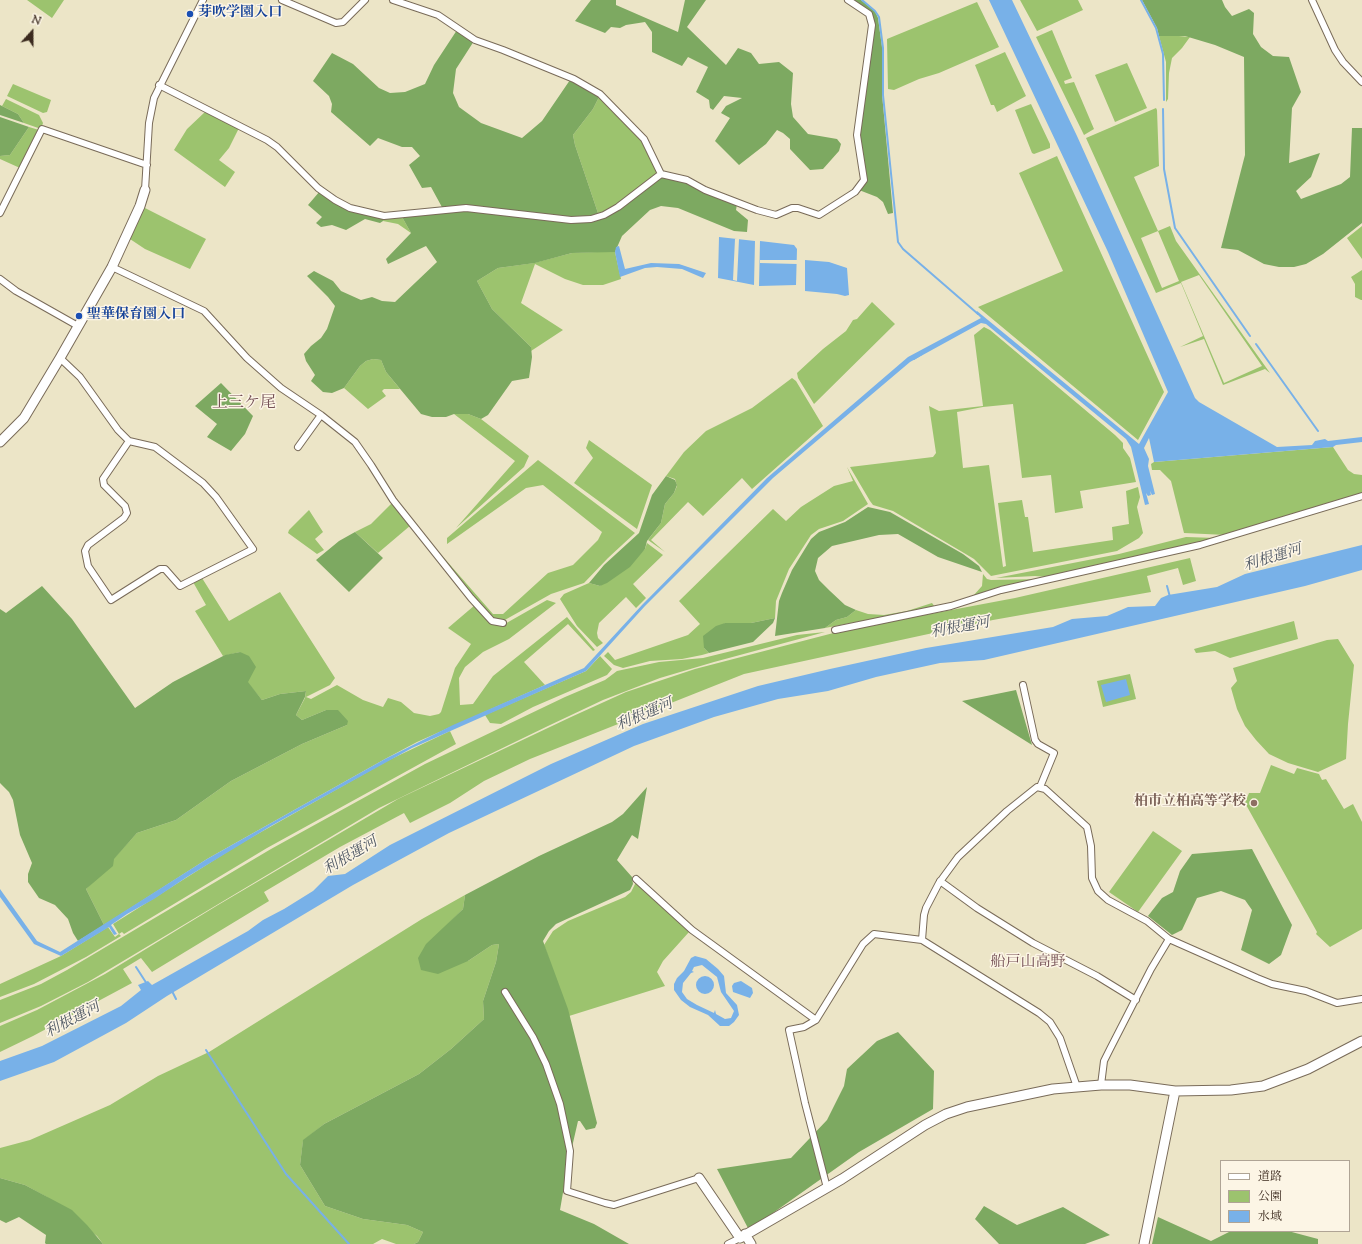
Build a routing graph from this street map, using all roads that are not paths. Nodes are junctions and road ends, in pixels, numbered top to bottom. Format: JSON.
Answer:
{"nodes":[{"id":1,"x":203,"y":0,"type":"edge"},
{"id":2,"x":282,"y":0,"type":"edge"},
{"id":3,"x":365,"y":0,"type":"edge"},
{"id":4,"x":393,"y":0,"type":"edge"},
{"id":5,"x":848,"y":0,"type":"edge"},
{"id":6,"x":1312,"y":0,"type":"edge"},
{"id":7,"x":1362,"y":82,"type":"edge"},
{"id":8,"x":159,"y":85,"type":"junction"},
{"id":9,"x":147,"y":165,"type":"junction"},
{"id":10,"x":661,"y":174,"type":"junction"},
{"id":11,"x":144,"y":190,"type":"joint"},
{"id":12,"x":0,"y":213,"type":"edge"},
{"id":13,"x":112,"y":267,"type":"junction"},
{"id":14,"x":0,"y":279,"type":"edge"},
{"id":15,"x":78,"y":326,"type":"junction"},
{"id":16,"x":60,"y":358,"type":"junction"},
{"id":17,"x":321,"y":415,"type":"junction"},
{"id":18,"x":129,"y":441,"type":"junction"},
{"id":19,"x":0,"y":442,"type":"edge"},
{"id":20,"x":298,"y":447,"type":"dead end"},
{"id":21,"x":1362,"y":496,"type":"edge"},
{"id":22,"x":503,"y":623,"type":"dead end"},
{"id":23,"x":835,"y":630,"type":"dead end"},
{"id":24,"x":1023,"y":685,"type":"dead end"},
{"id":25,"x":1040,"y":787,"type":"junction"},
{"id":26,"x":636,"y":879,"type":"dead end"},
{"id":27,"x":940,"y":881,"type":"junction"},
{"id":28,"x":1170,"y":939,"type":"junction"},
{"id":29,"x":922,"y":940,"type":"junction"},
{"id":30,"x":505,"y":992,"type":"dead end"},
{"id":31,"x":1362,"y":999,"type":"edge"},
{"id":32,"x":1136,"y":1000,"type":"junction"},
{"id":33,"x":816,"y":1020,"type":"junction"},
{"id":34,"x":1362,"y":1041,"type":"edge"},
{"id":35,"x":1101,"y":1085,"type":"junction"},
{"id":36,"x":1077,"y":1087,"type":"junction"},
{"id":37,"x":1175,"y":1091,"type":"junction"},
{"id":38,"x":699,"y":1178,"type":"joint"},
{"id":39,"x":826,"y":1188,"type":"junction"},
{"id":40,"x":742,"y":1236,"type":"junction"},
{"id":41,"x":728,"y":1244,"type":"edge"},
{"id":42,"x":751,"y":1244,"type":"edge"},
{"id":43,"x":1144,"y":1244,"type":"edge"}],
"edges":[{"from":1,"to":8,"type":"street"},
{"from":2,"to":3,"type":"street"},
{"from":4,"to":10,"type":"street"},
{"from":5,"to":10,"type":"street"},
{"from":6,"to":7,"type":"street"},
{"from":8,"to":9,"type":"street"},
{"from":8,"to":10,"type":"street"},
{"from":9,"to":11,"type":"street"},
{"from":9,"to":12,"type":"street"},
{"from":11,"to":13,"type":"street"},
{"from":13,"to":15,"type":"street"},
{"from":13,"to":17,"type":"street"},
{"from":14,"to":15,"type":"street"},
{"from":15,"to":16,"type":"street"},
{"from":16,"to":18,"type":"street"},
{"from":16,"to":19,"type":"street"},
{"from":17,"to":20,"type":"street"},
{"from":17,"to":22,"type":"street"},
{"from":18,"to":18,"type":"street"},
{"from":21,"to":23,"type":"street"},
{"from":24,"to":25,"type":"street"},
{"from":25,"to":27,"type":"street"},
{"from":25,"to":28,"type":"street"},
{"from":26,"to":33,"type":"street"},
{"from":27,"to":29,"type":"street"},
{"from":27,"to":32,"type":"street"},
{"from":28,"to":31,"type":"street"},
{"from":28,"to":32,"type":"street"},
{"from":29,"to":33,"type":"street"},
{"from":29,"to":36,"type":"street"},
{"from":30,"to":38,"type":"street"},
{"from":32,"to":35,"type":"street"},
{"from":33,"to":39,"type":"street"},
{"from":34,"to":37,"type":"street"},
{"from":35,"to":36,"type":"street"},
{"from":35,"to":37,"type":"street"},
{"from":36,"to":39,"type":"street"},
{"from":37,"to":43,"type":"street"},
{"from":38,"to":40,"type":"street"},
{"from":39,"to":40,"type":"street"},
{"from":40,"to":41,"type":"street"},
{"from":40,"to":42,"type":"street"}]}
